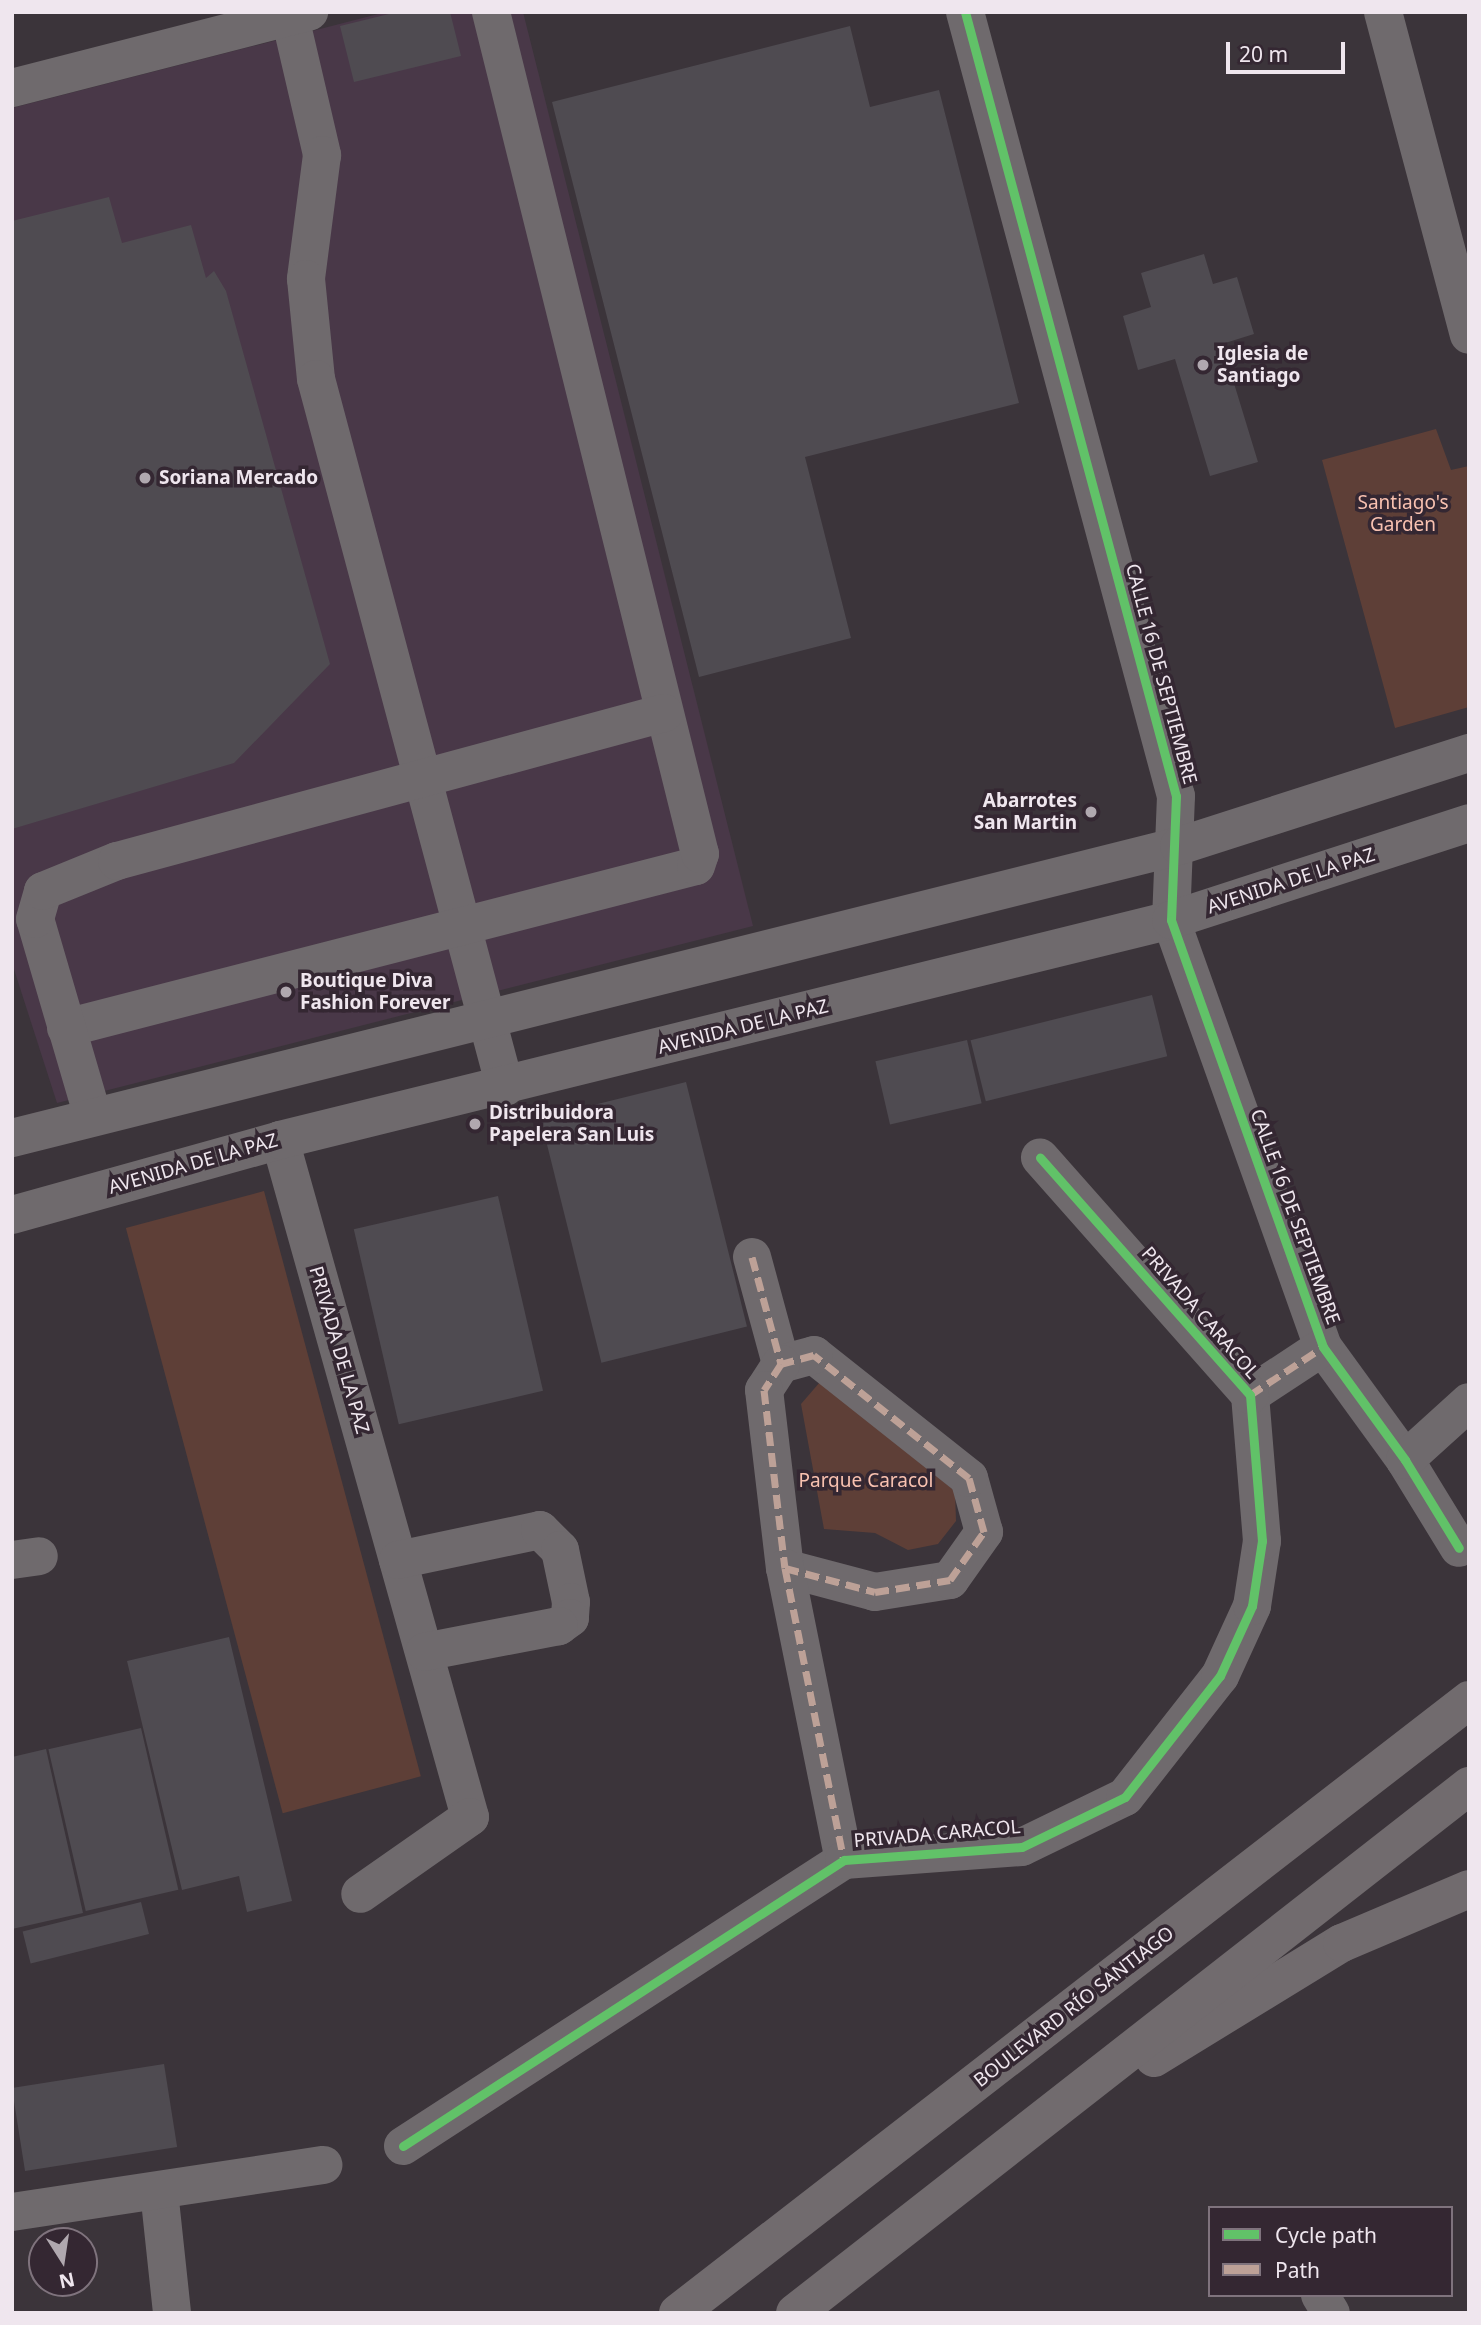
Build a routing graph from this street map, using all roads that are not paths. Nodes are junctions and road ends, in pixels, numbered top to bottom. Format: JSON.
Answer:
{"nodes":[{"id":1,"x":491,"y":12,"type":"edge"},
{"id":2,"x":965,"y":12,"type":"edge"},
{"id":3,"x":1383,"y":12,"type":"edge"},
{"id":4,"x":299,"y":15,"type":"edge"},
{"id":5,"x":12,"y":88,"type":"edge"},
{"id":6,"x":1469,"y":335,"type":"edge"},
{"id":7,"x":664,"y":713,"type":"junction"},
{"id":8,"x":1469,"y":753,"type":"edge"},
{"id":9,"x":423,"y":778,"type":"junction"},
{"id":10,"x":1469,"y":823,"type":"edge"},
{"id":11,"x":1179,"y":846,"type":"junction"},
{"id":12,"x":1171,"y":920,"type":"junction"},
{"id":13,"x":464,"y":928,"type":"junction"},
{"id":14,"x":488,"y":1020,"type":"junction"},
{"id":15,"x":66,"y":1028,"type":"junction"},
{"id":16,"x":505,"y":1087,"type":"junction"},
{"id":17,"x":93,"y":1117,"type":"junction"},
{"id":18,"x":12,"y":1138,"type":"edge"},
{"id":19,"x":280,"y":1140,"type":"junction"},
{"id":20,"x":1040,"y":1158,"type":"dead end"},
{"id":21,"x":12,"y":1215,"type":"edge"},
{"id":22,"x":752,"y":1256,"type":"dead end"},
{"id":23,"x":1323,"y":1347,"type":"junction"},
{"id":24,"x":781,"y":1364,"type":"junction"},
{"id":25,"x":1250,"y":1395,"type":"junction"},
{"id":26,"x":1469,"y":1402,"type":"edge"},
{"id":27,"x":1405,"y":1460,"type":"junction"},
{"id":28,"x":1459,"y":1548,"type":"dead end"},
{"id":29,"x":398,"y":1560,"type":"junction"},
{"id":30,"x":785,"y":1567,"type":"junction"},
{"id":31,"x":424,"y":1652,"type":"junction"},
{"id":32,"x":1469,"y":1700,"type":"edge"},
{"id":33,"x":1469,"y":1786,"type":"edge"},
{"id":34,"x":844,"y":1860,"type":"junction"},
{"id":35,"x":1469,"y":1889,"type":"edge"},
{"id":36,"x":360,"y":1894,"type":"dead end"},
{"id":37,"x":403,"y":2146,"type":"dead end"},
{"id":38,"x":994,"y":2156,"type":"junction"},
{"id":39,"x":323,"y":2165,"type":"dead end"},
{"id":40,"x":159,"y":2191,"type":"junction"},
{"id":41,"x":12,"y":2211,"type":"edge"},
{"id":42,"x":1321,"y":2297,"type":"edge"},
{"id":43,"x":172,"y":2313,"type":"edge"},
{"id":44,"x":678,"y":2313,"type":"edge"},
{"id":45,"x":795,"y":2313,"type":"edge"},
{"id":46,"x":1331,"y":2313,"type":"edge"}],
"edges":[{"from":1,"to":7,"type":"street"},
{"from":2,"to":11,"type":"street","name":"CALLE 16 DE SEPTIEMBRE"},
{"from":3,"to":6,"type":"street"},
{"from":4,"to":5,"type":"street"},
{"from":4,"to":9,"type":"street"},
{"from":7,"to":9,"type":"street"},
{"from":7,"to":13,"type":"street"},
{"from":8,"to":11,"type":"street"},
{"from":9,"to":13,"type":"street"},
{"from":9,"to":15,"type":"street"},
{"from":10,"to":12,"type":"street","name":"AVENIDA DE LA PAZ"},
{"from":11,"to":12,"type":"street","name":"CALLE 16 DE SEPTIEMBRE"},
{"from":11,"to":14,"type":"street"},
{"from":12,"to":16,"type":"street","name":"AVENIDA DE LA PAZ"},
{"from":12,"to":23,"type":"street","name":"CALLE 16 DE SEPTIEMBRE"},
{"from":13,"to":14,"type":"street"},
{"from":13,"to":15,"type":"street"},
{"from":14,"to":16,"type":"street"},
{"from":14,"to":17,"type":"street"},
{"from":15,"to":17,"type":"street"},
{"from":16,"to":19,"type":"street","name":"AVENIDA DE LA PAZ"},
{"from":17,"to":18,"type":"street"},
{"from":19,"to":21,"type":"street","name":"AVENIDA DE LA PAZ"},
{"from":19,"to":29,"type":"street","name":"PRIVADA DE LA PAZ"},
{"from":20,"to":25,"type":"street","name":"PRIVADA CARACOL"},
{"from":22,"to":24,"type":"street"},
{"from":23,"to":25,"type":"street","name":"PRIVADA CARACOL"},
{"from":23,"to":27,"type":"street","name":"CALLE 16 DE SEPTIEMBRE"},
{"from":24,"to":30,"type":"street","name":"PRIVADA CARACOL"},
{"from":24,"to":30,"type":"street"},
{"from":25,"to":34,"type":"street","name":"PRIVADA CARACOL"},
{"from":26,"to":27,"type":"street"},
{"from":27,"to":28,"type":"street","name":"CALLE 16 DE SEPTIEMBRE"},
{"from":29,"to":31,"type":"street","name":"PRIVADA DE LA PAZ"},
{"from":29,"to":31,"type":"street"},
{"from":30,"to":34,"type":"street","name":"PRIVADA CARACOL"},
{"from":31,"to":36,"type":"street","name":"PRIVADA DE LA PAZ"},
{"from":32,"to":44,"type":"main road","name":"BOULEVARD RÍO SANTIAGO"},
{"from":33,"to":38,"type":"main road"},
{"from":34,"to":37,"type":"street","name":"PRIVADA CARACOL"},
{"from":35,"to":38,"type":"main road"},
{"from":38,"to":45,"type":"main road"},
{"from":39,"to":40,"type":"street"},
{"from":40,"to":41,"type":"street"},
{"from":40,"to":43,"type":"street"},
{"from":42,"to":46,"type":"street"}]}
